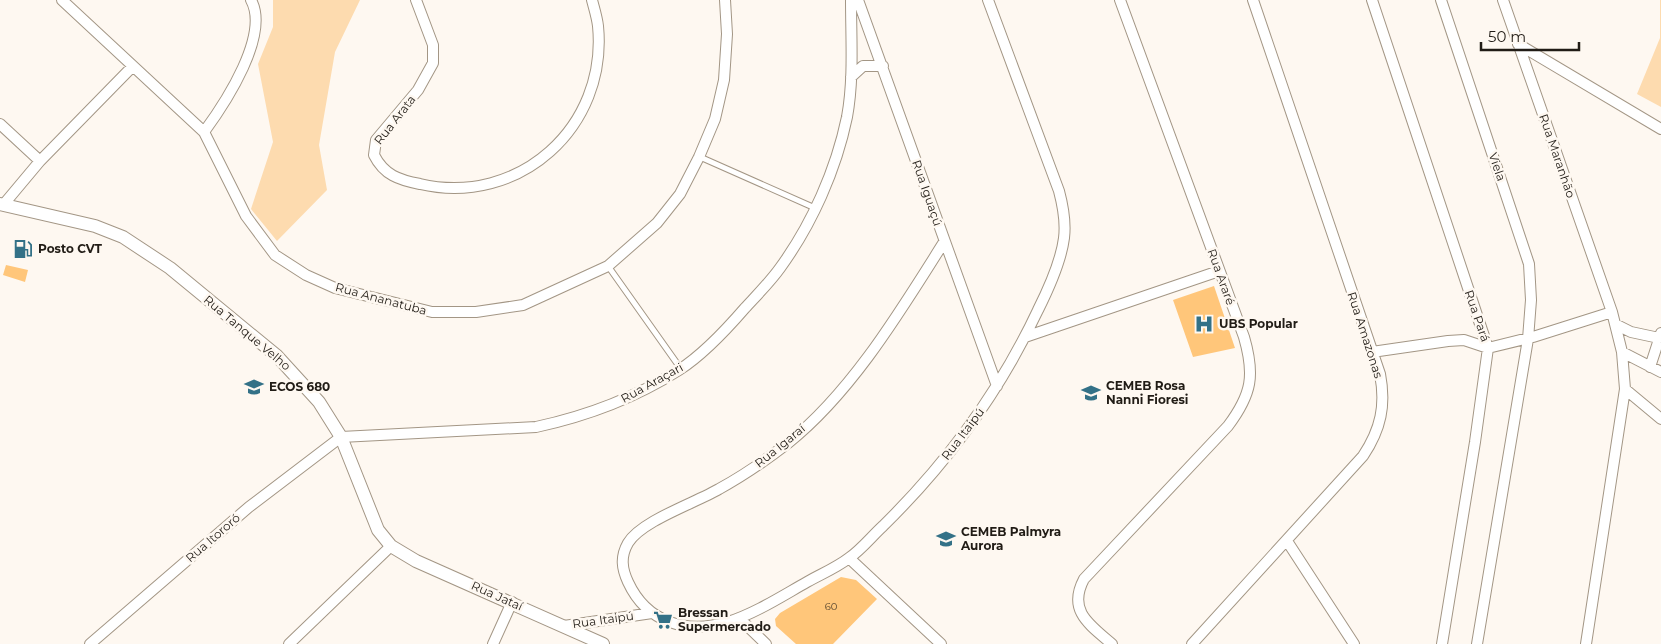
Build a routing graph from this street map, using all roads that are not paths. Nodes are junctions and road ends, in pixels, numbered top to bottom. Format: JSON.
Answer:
{"nodes":[{"id":1,"x":62,"y":0,"type":"edge"},
{"id":2,"x":251,"y":0,"type":"edge"},
{"id":3,"x":416,"y":0,"type":"edge"},
{"id":4,"x":592,"y":0,"type":"edge"},
{"id":5,"x":725,"y":0,"type":"edge"},
{"id":6,"x":851,"y":0,"type":"edge"},
{"id":7,"x":858,"y":0,"type":"edge"},
{"id":8,"x":988,"y":0,"type":"edge"},
{"id":9,"x":1120,"y":0,"type":"edge"},
{"id":10,"x":1253,"y":0,"type":"edge"},
{"id":11,"x":1372,"y":0,"type":"edge"},
{"id":12,"x":1441,"y":0,"type":"edge"},
{"id":13,"x":1503,"y":0,"type":"edge"},
{"id":14,"x":1518,"y":44,"type":"junction"},
{"id":15,"x":133,"y":66,"type":"junction"},
{"id":16,"x":883,"y":66,"type":"junction"},
{"id":17,"x":851,"y":77,"type":"junction"},
{"id":18,"x":0,"y":124,"type":"edge"},
{"id":19,"x":1661,"y":129,"type":"edge"},
{"id":20,"x":204,"y":132,"type":"junction"},
{"id":21,"x":699,"y":157,"type":"junction"},
{"id":22,"x":40,"y":161,"type":"junction"},
{"id":23,"x":2,"y":204,"type":"edge"},
{"id":24,"x":816,"y":208,"type":"junction"},
{"id":25,"x":944,"y":242,"type":"junction"},
{"id":26,"x":608,"y":266,"type":"junction"},
{"id":27,"x":1219,"y":271,"type":"junction"},
{"id":28,"x":1612,"y":312,"type":"junction"},
{"id":29,"x":1615,"y":324,"type":"junction"},
{"id":30,"x":1660,"y":336,"type":"edge"},
{"id":31,"x":1025,"y":337,"type":"junction"},
{"id":32,"x":1528,"y":338,"type":"junction"},
{"id":33,"x":1488,"y":348,"type":"junction"},
{"id":34,"x":1372,"y":352,"type":"junction"},
{"id":35,"x":1622,"y":352,"type":"junction"},
{"id":36,"x":1650,"y":367,"type":"junction"},
{"id":37,"x":681,"y":369,"type":"junction"},
{"id":38,"x":1661,"y":372,"type":"edge"},
{"id":39,"x":997,"y":386,"type":"junction"},
{"id":40,"x":1625,"y":389,"type":"junction"},
{"id":41,"x":1661,"y":418,"type":"edge"},
{"id":42,"x":341,"y":437,"type":"junction"},
{"id":43,"x":1287,"y":541,"type":"junction"},
{"id":44,"x":391,"y":546,"type":"junction"},
{"id":45,"x":849,"y":558,"type":"junction"},
{"id":46,"x":512,"y":602,"type":"junction"},
{"id":47,"x":652,"y":613,"type":"junction"},
{"id":48,"x":739,"y":618,"type":"junction"},
{"id":49,"x":564,"y":626,"type":"junction"},
{"id":50,"x":96,"y":642,"type":"edge"},
{"id":51,"x":289,"y":644,"type":"edge"},
{"id":52,"x":493,"y":644,"type":"edge"},
{"id":53,"x":603,"y":644,"type":"edge"},
{"id":54,"x":766,"y":644,"type":"edge"},
{"id":55,"x":941,"y":644,"type":"edge"},
{"id":56,"x":1112,"y":644,"type":"edge"},
{"id":57,"x":1192,"y":644,"type":"edge"},
{"id":58,"x":1354,"y":644,"type":"edge"},
{"id":59,"x":1442,"y":644,"type":"edge"},
{"id":60,"x":1477,"y":644,"type":"edge"},
{"id":61,"x":1586,"y":644,"type":"edge"}],
"edges":[{"from":1,"to":15,"type":"street","name":"Rua Ananatuba"},
{"from":2,"to":20,"type":"street"},
{"from":3,"to":4,"type":"street","name":"Rua Arata"},
{"from":5,"to":21,"type":"street","name":"Rua Ananatuba"},
{"from":6,"to":17,"type":"street","name":"Rua Araçari"},
{"from":7,"to":16,"type":"street","name":"Rua Iguaçú"},
{"from":8,"to":31,"type":"street","name":"Rua Itaipú"},
{"from":9,"to":27,"type":"street","name":"Rua Araré"},
{"from":10,"to":34,"type":"street","name":"Rua Amazonas"},
{"from":11,"to":33,"type":"street","name":"Rua Pará"},
{"from":12,"to":32,"type":"street","name":"Viela"},
{"from":13,"to":14,"type":"street","name":"Rua Maranhão"},
{"from":14,"to":19,"type":"street"},
{"from":14,"to":28,"type":"street","name":"Rua Maranhão"},
{"from":15,"to":20,"type":"street","name":"Rua Ananatuba"},
{"from":15,"to":22,"type":"street"},
{"from":16,"to":17,"type":"street"},
{"from":16,"to":25,"type":"street","name":"Rua Iguaçú"},
{"from":17,"to":24,"type":"street","name":"Rua Araçari"},
{"from":18,"to":22,"type":"street"},
{"from":20,"to":26,"type":"street","name":"Rua Ananatuba"},
{"from":21,"to":24,"type":"lane"},
{"from":21,"to":26,"type":"street","name":"Rua Ananatuba"},
{"from":22,"to":23,"type":"street"},
{"from":23,"to":42,"type":"street","name":"Rua Tanque Velho"},
{"from":24,"to":37,"type":"street","name":"Rua Araçari"},
{"from":25,"to":39,"type":"street","name":"Rua Iguaçú"},
{"from":25,"to":47,"type":"street","name":"Rua Igaraí"},
{"from":26,"to":37,"type":"lane"},
{"from":27,"to":31,"type":"street"},
{"from":27,"to":56,"type":"street","name":"Rua Araré"},
{"from":28,"to":29,"type":"street","name":"Rua Maranhão"},
{"from":28,"to":32,"type":"street"},
{"from":29,"to":30,"type":"street"},
{"from":29,"to":35,"type":"street","name":"Rua Maranhão"},
{"from":30,"to":36,"type":"street"},
{"from":31,"to":39,"type":"street","name":"Rua Itaipú"},
{"from":32,"to":33,"type":"street"},
{"from":32,"to":60,"type":"street","name":"Viela"},
{"from":33,"to":34,"type":"street"},
{"from":33,"to":59,"type":"street","name":"Rua Pará"},
{"from":34,"to":43,"type":"street","name":"Rua Amazonas"},
{"from":35,"to":36,"type":"street"},
{"from":35,"to":40,"type":"street","name":"Rua Maranhão"},
{"from":36,"to":38,"type":"street"},
{"from":37,"to":42,"type":"street","name":"Rua Araçari"},
{"from":39,"to":45,"type":"street","name":"Rua Itaipú"},
{"from":40,"to":41,"type":"street"},
{"from":40,"to":61,"type":"street"},
{"from":42,"to":44,"type":"street","name":"Rua Tanque Velho"},
{"from":42,"to":50,"type":"street","name":"Rua Itororó"},
{"from":43,"to":57,"type":"street","name":"Rua Amazonas"},
{"from":43,"to":58,"type":"street"},
{"from":44,"to":46,"type":"street","name":"Rua Jataí"},
{"from":44,"to":51,"type":"street"},
{"from":45,"to":48,"type":"street","name":"Rua Itaipú"},
{"from":45,"to":55,"type":"street"},
{"from":46,"to":49,"type":"street","name":"Rua Jataí"},
{"from":46,"to":52,"type":"street"},
{"from":47,"to":48,"type":"street","name":"Rua Itaipú"},
{"from":47,"to":49,"type":"street","name":"Rua Itaipú"},
{"from":48,"to":54,"type":"street"},
{"from":49,"to":53,"type":"street","name":"Rua Jataí"}]}
